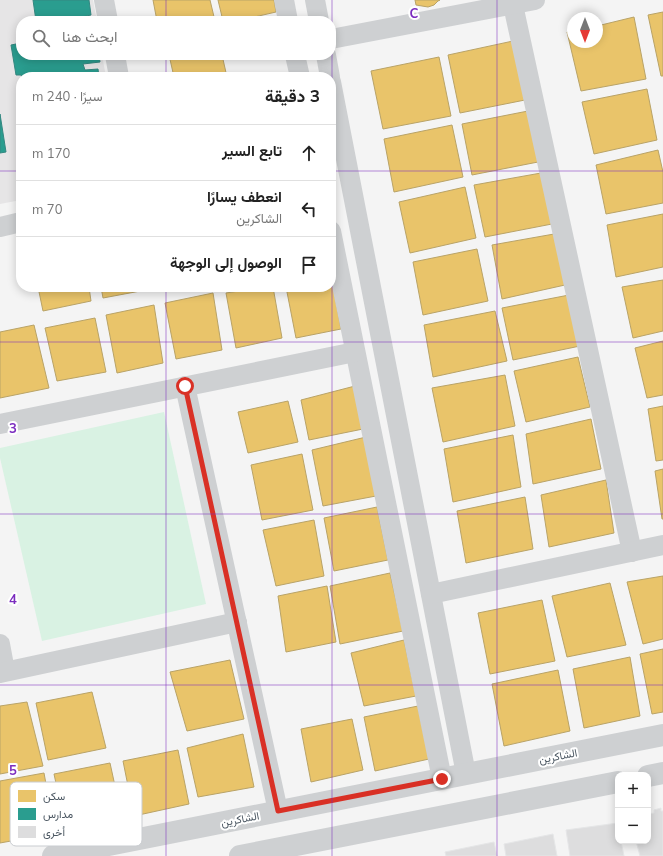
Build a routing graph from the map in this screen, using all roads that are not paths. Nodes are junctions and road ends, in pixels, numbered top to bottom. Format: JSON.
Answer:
{"nodes":[{"id":1,"x":104,"y":0,"type":"edge"},
{"id":2,"x":284,"y":0,"type":"edge"},
{"id":3,"x":315,"y":0,"type":"edge"},
{"id":4,"x":535,"y":0,"type":"edge"},
{"id":5,"x":513,"y":5,"type":"junction"},
{"id":6,"x":107,"y":16,"type":"edge"},
{"id":7,"x":287,"y":16,"type":"edge"},
{"id":8,"x":318,"y":16,"type":"edge"},
{"id":9,"x":336,"y":38,"type":"edge"},
{"id":10,"x":116,"y":60,"type":"edge"},
{"id":11,"x":296,"y":60,"type":"edge"},
{"id":12,"x":327,"y":60,"type":"edge"},
{"id":13,"x":118,"y":72,"type":"edge"},
{"id":14,"x":299,"y":72,"type":"edge"},
{"id":15,"x":329,"y":72,"type":"edge"},
{"id":16,"x":336,"y":108,"type":"edge"},
{"id":17,"x":16,"y":223,"type":"edge"},
{"id":18,"x":0,"y":227,"type":"edge"},
{"id":19,"x":336,"y":256,"type":"edge"},
{"id":20,"x":355,"y":352,"type":"junction"},
{"id":21,"x":185,"y":386,"type":"junction"},
{"id":22,"x":0,"y":424,"type":"edge"},
{"id":23,"x":663,"y":545,"type":"edge"},
{"id":24,"x":632,"y":552,"type":"junction"},
{"id":25,"x":431,"y":594,"type":"junction"},
{"id":26,"x":237,"y":622,"type":"junction"},
{"id":27,"x":0,"y":644,"type":"edge"},
{"id":28,"x":3,"y":672,"type":"edge"},
{"id":29,"x":663,"y":735,"type":"edge"},
{"id":30,"x":466,"y":774,"type":"junction"},
{"id":31,"x":663,"y":774,"type":"edge"},
{"id":32,"x":651,"y":776,"type":"edge"},
{"id":33,"x":442,"y":779,"type":"junction"},
{"id":34,"x":615,"y":783,"type":"edge"},
{"id":35,"x":278,"y":811,"type":"junction"},
{"id":36,"x":142,"y":838,"type":"edge"},
{"id":37,"x":103,"y":846,"type":"edge"},
{"id":38,"x":273,"y":853,"type":"edge"},
{"id":39,"x":53,"y":856,"type":"edge"},
{"id":40,"x":240,"y":856,"type":"edge"}],
"edges":[{"from":1,"to":6,"type":"street"},
{"from":2,"to":7,"type":"street"},
{"from":3,"to":8,"type":"street"},
{"from":4,"to":5,"type":"street"},
{"from":5,"to":9,"type":"street"},
{"from":5,"to":24,"type":"street"},
{"from":10,"to":13,"type":"street"},
{"from":11,"to":14,"type":"street"},
{"from":12,"to":15,"type":"street"},
{"from":16,"to":25,"type":"street"},
{"from":17,"to":18,"type":"street"},
{"from":19,"to":20,"type":"street"},
{"from":20,"to":21,"type":"street"},
{"from":20,"to":33,"type":"street"},
{"from":21,"to":22,"type":"street"},
{"from":21,"to":26,"type":"street"},
{"from":23,"to":24,"type":"street"},
{"from":24,"to":25,"type":"street"},
{"from":25,"to":30,"type":"street"},
{"from":26,"to":28,"type":"street"},
{"from":26,"to":35,"type":"street"},
{"from":27,"to":28,"type":"street"},
{"from":29,"to":30,"type":"street","name":"الشاكرين"},
{"from":30,"to":33,"type":"street","name":"الشاكرين"},
{"from":31,"to":32,"type":"street"},
{"from":33,"to":35,"type":"street","name":"الشاكرين"},
{"from":34,"to":38,"type":"street"},
{"from":35,"to":36,"type":"street","name":"الشاكرين"},
{"from":37,"to":39,"type":"street","name":"الشاكرين"},
{"from":38,"to":40,"type":"street"}]}
